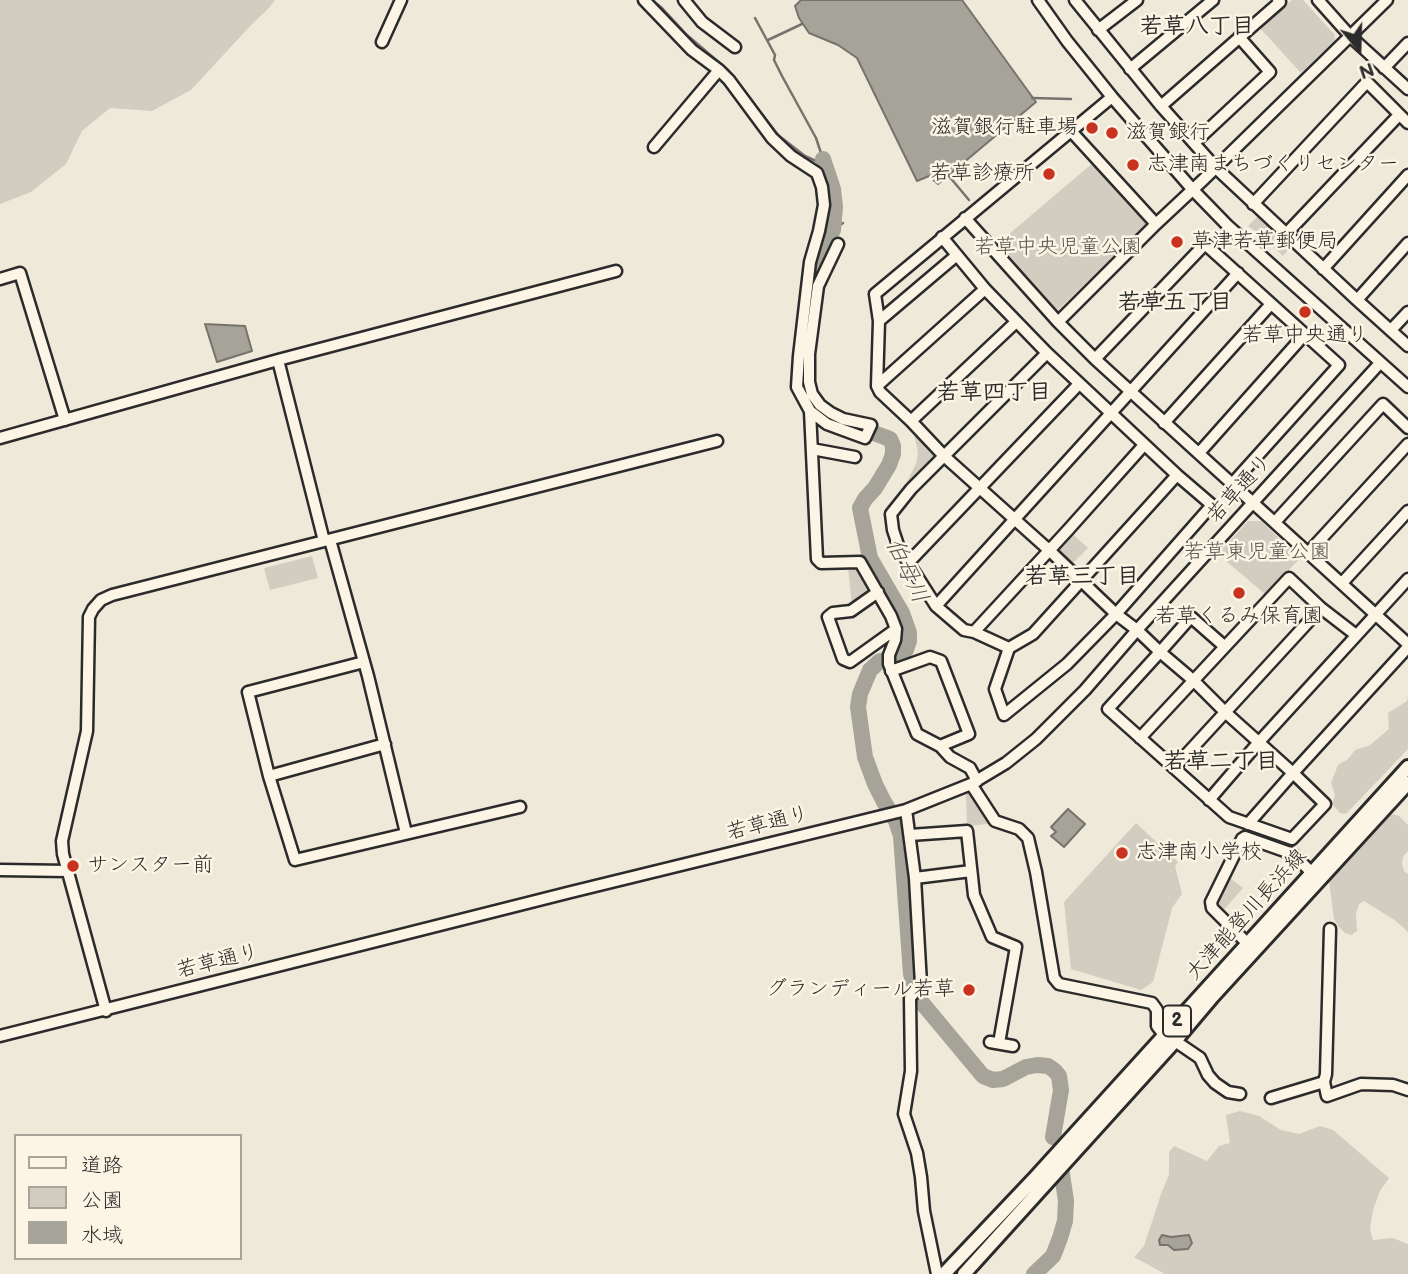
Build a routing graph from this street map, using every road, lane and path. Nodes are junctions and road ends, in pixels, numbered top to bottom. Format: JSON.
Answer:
{"nodes":[{"id":1,"x":401,"y":0,"type":"edge"},
{"id":2,"x":644,"y":0,"type":"edge"},
{"id":3,"x":684,"y":0,"type":"edge"},
{"id":4,"x":1038,"y":0,"type":"edge"},
{"id":5,"x":1075,"y":0,"type":"edge"},
{"id":6,"x":1137,"y":0,"type":"edge"},
{"id":7,"x":1213,"y":0,"type":"edge"},
{"id":8,"x":1278,"y":0,"type":"edge"},
{"id":9,"x":1318,"y":0,"type":"edge"},
{"id":10,"x":1387,"y":0,"type":"edge"},
{"id":11,"x":1098,"y":30,"type":"junction"},
{"id":12,"x":1239,"y":37,"type":"junction"},
{"id":13,"x":1351,"y":37,"type":"junction"},
{"id":14,"x":382,"y":42,"type":"dead end"},
{"id":15,"x":1408,"y":43,"type":"edge"},
{"id":16,"x":735,"y":47,"type":"dead end"},
{"id":17,"x":1384,"y":68,"type":"junction"},
{"id":18,"x":1130,"y":69,"type":"junction"},
{"id":19,"x":719,"y":70,"type":"junction"},
{"id":20,"x":1408,"y":89,"type":"edge"},
{"id":21,"x":1112,"y":97,"type":"junction"},
{"id":22,"x":1161,"y":106,"type":"junction"},
{"id":23,"x":1399,"y":115,"type":"junction"},
{"id":24,"x":1408,"y":123,"type":"edge"},
{"id":25,"x":1071,"y":131,"type":"junction"},
{"id":26,"x":1194,"y":143,"type":"junction"},
{"id":27,"x":654,"y":147,"type":"dead end"},
{"id":28,"x":1216,"y":168,"type":"junction"},
{"id":29,"x":1408,"y":175,"type":"edge"},
{"id":30,"x":1193,"y":190,"type":"junction"},
{"id":31,"x":1253,"y":204,"type":"junction"},
{"id":32,"x":965,"y":218,"type":"junction"},
{"id":33,"x":1156,"y":224,"type":"junction"},
{"id":34,"x":1286,"y":234,"type":"junction"},
{"id":35,"x":942,"y":237,"type":"junction"},
{"id":36,"x":1408,"y":243,"type":"edge"},
{"id":37,"x":838,"y":244,"type":"dead end"},
{"id":38,"x":957,"y":256,"type":"junction"},
{"id":39,"x":1323,"y":269,"type":"junction"},
{"id":40,"x":616,"y":271,"type":"dead end"},
{"id":41,"x":1238,"y":273,"type":"junction"},
{"id":42,"x":0,"y":279,"type":"edge"},
{"id":43,"x":985,"y":289,"type":"junction"},
{"id":44,"x":1357,"y":300,"type":"junction"},
{"id":45,"x":1271,"y":304,"type":"junction"},
{"id":46,"x":1408,"y":312,"type":"edge"},
{"id":47,"x":879,"y":321,"type":"junction"},
{"id":48,"x":1016,"y":322,"type":"junction"},
{"id":49,"x":1058,"y":322,"type":"junction"},
{"id":50,"x":1391,"y":330,"type":"junction"},
{"id":51,"x":1305,"y":334,"type":"junction"},
{"id":52,"x":1408,"y":346,"type":"edge"},
{"id":53,"x":1047,"y":353,"type":"junction"},
{"id":54,"x":1095,"y":359,"type":"junction"},
{"id":55,"x":278,"y":360,"type":"junction"},
{"id":56,"x":1380,"y":363,"type":"junction"},
{"id":57,"x":1079,"y":384,"type":"junction"},
{"id":58,"x":877,"y":386,"type":"junction"},
{"id":59,"x":1408,"y":387,"type":"edge"},
{"id":60,"x":1130,"y":391,"type":"junction"},
{"id":61,"x":810,"y":411,"type":"junction"},
{"id":62,"x":1111,"y":413,"type":"junction"},
{"id":63,"x":65,"y":420,"type":"junction"},
{"id":64,"x":911,"y":421,"type":"junction"},
{"id":65,"x":1164,"y":423,"type":"junction"},
{"id":66,"x":1408,"y":428,"type":"edge"},
{"id":67,"x":0,"y":438,"type":"edge"},
{"id":68,"x":717,"y":441,"type":"dead end"},
{"id":69,"x":1408,"y":444,"type":"edge"},
{"id":70,"x":1144,"y":445,"type":"junction"},
{"id":71,"x":812,"y":449,"type":"junction"},
{"id":72,"x":1199,"y":453,"type":"junction"},
{"id":73,"x":944,"y":456,"type":"junction"},
{"id":74,"x":855,"y":457,"type":"dead end"},
{"id":75,"x":1177,"y":475,"type":"junction"},
{"id":76,"x":1232,"y":484,"type":"junction"},
{"id":77,"x":980,"y":489,"type":"junction"},
{"id":78,"x":1253,"y":503,"type":"junction"},
{"id":79,"x":1408,"y":511,"type":"edge"},
{"id":80,"x":1014,"y":519,"type":"junction"},
{"id":81,"x":1275,"y":522,"type":"junction"},
{"id":82,"x":327,"y":541,"type":"junction"},
{"id":83,"x":1049,"y":551,"type":"junction"},
{"id":84,"x":1308,"y":553,"type":"junction"},
{"id":85,"x":908,"y":562,"type":"junction"},
{"id":86,"x":1408,"y":579,"type":"edge"},
{"id":87,"x":1082,"y":582,"type":"junction"},
{"id":88,"x":1342,"y":583,"type":"junction"},
{"id":89,"x":878,"y":592,"type":"junction"},
{"id":90,"x":936,"y":606,"type":"junction"},
{"id":91,"x":1321,"y":608,"type":"junction"},
{"id":92,"x":1116,"y":614,"type":"junction"},
{"id":93,"x":1376,"y":614,"type":"junction"},
{"id":94,"x":896,"y":629,"type":"junction"},
{"id":95,"x":1137,"y":630,"type":"junction"},
{"id":96,"x":974,"y":632,"type":"junction"},
{"id":97,"x":1356,"y":635,"type":"junction"},
{"id":98,"x":1223,"y":646,"type":"junction"},
{"id":99,"x":1408,"y":646,"type":"edge"},
{"id":100,"x":1009,"y":648,"type":"junction"},
{"id":101,"x":1160,"y":652,"type":"junction"},
{"id":102,"x":364,"y":662,"type":"junction"},
{"id":103,"x":890,"y":663,"type":"junction"},
{"id":104,"x":1193,"y":680,"type":"junction"},
{"id":105,"x":1225,"y":712,"type":"junction"},
{"id":106,"x":1140,"y":738,"type":"junction"},
{"id":107,"x":1259,"y":742,"type":"junction"},
{"id":108,"x":385,"y":744,"type":"junction"},
{"id":109,"x":940,"y":746,"type":"junction"},
{"id":110,"x":1408,"y":767,"type":"edge"},
{"id":111,"x":1174,"y":768,"type":"junction"},
{"id":112,"x":1293,"y":773,"type":"junction"},
{"id":113,"x":269,"y":776,"type":"junction"},
{"id":114,"x":974,"y":782,"type":"junction"},
{"id":115,"x":1408,"y":783,"type":"edge"},
{"id":116,"x":1209,"y":800,"type":"junction"},
{"id":117,"x":520,"y":807,"type":"dead end"},
{"id":118,"x":896,"y":812,"type":"junction"},
{"id":119,"x":1248,"y":824,"type":"junction"},
{"id":120,"x":406,"y":833,"type":"junction"},
{"id":121,"x":909,"y":835,"type":"junction"},
{"id":122,"x":0,"y":870,"type":"edge"},
{"id":123,"x":68,"y":870,"type":"junction"},
{"id":124,"x":971,"y":871,"type":"junction"},
{"id":125,"x":1312,"y":873,"type":"junction"},
{"id":126,"x":915,"y":878,"type":"junction"},
{"id":127,"x":1330,"y":929,"type":"dead end"},
{"id":128,"x":1251,"y":947,"type":"junction"},
{"id":129,"x":106,"y":1011,"type":"junction"},
{"id":130,"x":0,"y":1037,"type":"edge"},
{"id":131,"x":1170,"y":1038,"type":"junction"},
{"id":132,"x":1013,"y":1046,"type":"dead end"},
{"id":133,"x":1324,"y":1082,"type":"junction"},
{"id":134,"x":1408,"y":1090,"type":"edge"},
{"id":135,"x":1240,"y":1094,"type":"dead end"},
{"id":136,"x":1271,"y":1098,"type":"dead end"},
{"id":137,"x":937,"y":1274,"type":"edge"},
{"id":138,"x":944,"y":1274,"type":"edge"},
{"id":139,"x":964,"y":1274,"type":"edge"}],
"edges":[{"from":1,"to":14,"type":"street"},
{"from":2,"to":19,"type":"street"},
{"from":3,"to":16,"type":"street"},
{"from":4,"to":21,"type":"street"},
{"from":5,"to":11,"type":"street"},
{"from":6,"to":11,"type":"street"},
{"from":7,"to":18,"type":"street"},
{"from":8,"to":12,"type":"street"},
{"from":9,"to":13,"type":"street"},
{"from":10,"to":13,"type":"street"},
{"from":11,"to":18,"type":"street"},
{"from":12,"to":22,"type":"street"},
{"from":12,"to":26,"type":"street"},
{"from":13,"to":17,"type":"street"},
{"from":13,"to":28,"type":"street"},
{"from":15,"to":17,"type":"street"},
{"from":17,"to":20,"type":"street"},
{"from":18,"to":22,"type":"street"},
{"from":19,"to":27,"type":"street"},
{"from":19,"to":61,"type":"street"},
{"from":21,"to":25,"type":"street"},
{"from":21,"to":30,"type":"street"},
{"from":22,"to":26,"type":"street"},
{"from":23,"to":24,"type":"street"},
{"from":23,"to":31,"type":"street"},
{"from":23,"to":34,"type":"street"},
{"from":25,"to":32,"type":"street"},
{"from":25,"to":33,"type":"street"},
{"from":26,"to":28,"type":"street"},
{"from":28,"to":30,"type":"street"},
{"from":28,"to":31,"type":"street"},
{"from":29,"to":39,"type":"street"},
{"from":30,"to":33,"type":"street"},
{"from":30,"to":56,"type":"street"},
{"from":31,"to":34,"type":"street"},
{"from":32,"to":35,"type":"street"},
{"from":32,"to":49,"type":"street"},
{"from":33,"to":49,"type":"street"},
{"from":34,"to":39,"type":"street"},
{"from":35,"to":38,"type":"street"},
{"from":35,"to":47,"type":"street"},
{"from":36,"to":44,"type":"street"},
{"from":37,"to":61,"type":"street"},
{"from":38,"to":43,"type":"street"},
{"from":38,"to":47,"type":"street"},
{"from":39,"to":44,"type":"street"},
{"from":40,"to":55,"type":"street"},
{"from":41,"to":45,"type":"street"},
{"from":41,"to":54,"type":"street"},
{"from":41,"to":60,"type":"street"},
{"from":42,"to":63,"type":"street"},
{"from":43,"to":48,"type":"street"},
{"from":43,"to":58,"type":"street"},
{"from":44,"to":50,"type":"street"},
{"from":45,"to":51,"type":"street"},
{"from":45,"to":65,"type":"street"},
{"from":46,"to":50,"type":"street"},
{"from":47,"to":58,"type":"street"},
{"from":48,"to":53,"type":"street"},
{"from":48,"to":64,"type":"street"},
{"from":49,"to":54,"type":"street"},
{"from":50,"to":52,"type":"street"},
{"from":51,"to":72,"type":"street"},
{"from":51,"to":76,"type":"street"},
{"from":53,"to":57,"type":"street"},
{"from":53,"to":73,"type":"street"},
{"from":54,"to":60,"type":"street"},
{"from":55,"to":63,"type":"street"},
{"from":55,"to":82,"type":"street"},
{"from":56,"to":59,"type":"street"},
{"from":56,"to":78,"type":"street","name":"若草通り"},
{"from":57,"to":62,"type":"street"},
{"from":57,"to":77,"type":"street"},
{"from":58,"to":64,"type":"street"},
{"from":60,"to":62,"type":"street"},
{"from":60,"to":65,"type":"street"},
{"from":61,"to":71,"type":"street"},
{"from":62,"to":70,"type":"street"},
{"from":62,"to":80,"type":"street"},
{"from":63,"to":67,"type":"street"},
{"from":64,"to":73,"type":"street"},
{"from":65,"to":72,"type":"street"},
{"from":66,"to":81,"type":"street"},
{"from":68,"to":82,"type":"street"},
{"from":69,"to":84,"type":"street"},
{"from":70,"to":75,"type":"street"},
{"from":70,"to":83,"type":"street"},
{"from":71,"to":74,"type":"street"},
{"from":71,"to":89,"type":"street"},
{"from":72,"to":76,"type":"street"},
{"from":73,"to":77,"type":"street"},
{"from":73,"to":85,"type":"street"},
{"from":75,"to":87,"type":"street"},
{"from":75,"to":92,"type":"street"},
{"from":76,"to":78,"type":"street"},
{"from":77,"to":80,"type":"street"},
{"from":77,"to":85,"type":"street"},
{"from":78,"to":81,"type":"street"},
{"from":78,"to":95,"type":"street","name":"若草通り"},
{"from":79,"to":88,"type":"street"},
{"from":80,"to":83,"type":"street"},
{"from":80,"to":90,"type":"street"},
{"from":81,"to":84,"type":"street"},
{"from":82,"to":102,"type":"street"},
{"from":82,"to":123,"type":"street"},
{"from":83,"to":87,"type":"street"},
{"from":83,"to":96,"type":"street"},
{"from":84,"to":88,"type":"street"},
{"from":85,"to":90,"type":"street"},
{"from":86,"to":93,"type":"street"},
{"from":87,"to":92,"type":"street"},
{"from":87,"to":100,"type":"street"},
{"from":88,"to":93,"type":"street"},
{"from":89,"to":94,"type":"street"},
{"from":89,"to":94,"type":"street"},
{"from":90,"to":96,"type":"street"},
{"from":91,"to":97,"type":"street"},
{"from":91,"to":98,"type":"street"},
{"from":91,"to":105,"type":"street"},
{"from":92,"to":95,"type":"street"},
{"from":92,"to":100,"type":"street"},
{"from":93,"to":97,"type":"street"},
{"from":93,"to":99,"type":"street"},
{"from":94,"to":103,"type":"street"},
{"from":95,"to":101,"type":"street"},
{"from":95,"to":114,"type":"street","name":"若草通り"},
{"from":96,"to":100,"type":"street"},
{"from":97,"to":107,"type":"street"},
{"from":98,"to":101,"type":"street"},
{"from":98,"to":104,"type":"street"},
{"from":99,"to":112,"type":"street"},
{"from":101,"to":104,"type":"street"},
{"from":101,"to":106,"type":"street"},
{"from":102,"to":108,"type":"street"},
{"from":102,"to":113,"type":"street"},
{"from":103,"to":109,"type":"street"},
{"from":103,"to":109,"type":"street"},
{"from":104,"to":105,"type":"street"},
{"from":104,"to":106,"type":"street"},
{"from":105,"to":107,"type":"street"},
{"from":105,"to":111,"type":"street"},
{"from":106,"to":111,"type":"street"},
{"from":107,"to":112,"type":"street"},
{"from":107,"to":116,"type":"street"},
{"from":108,"to":113,"type":"street"},
{"from":108,"to":120,"type":"street"},
{"from":109,"to":114,"type":"street"},
{"from":110,"to":125,"type":"main road","name":"大津能登川長浜線","number":"2"},
{"from":111,"to":116,"type":"street"},
{"from":112,"to":119,"type":"street"},
{"from":112,"to":119,"type":"street"},
{"from":113,"to":120,"type":"street"},
{"from":114,"to":118,"type":"street","name":"若草通り"},
{"from":114,"to":131,"type":"street"},
{"from":115,"to":128,"type":"main road","name":"大津能登川長浜線","number":"2"},
{"from":116,"to":119,"type":"street"},
{"from":117,"to":120,"type":"street"},
{"from":118,"to":121,"type":"street"},
{"from":118,"to":129,"type":"street","name":"若草通り"},
{"from":121,"to":124,"type":"street"},
{"from":121,"to":126,"type":"street"},
{"from":122,"to":123,"type":"street"},
{"from":123,"to":129,"type":"street"},
{"from":124,"to":126,"type":"street"},
{"from":124,"to":132,"type":"street"},
{"from":125,"to":128,"type":"main road","name":"大津能登川長浜線","number":"2"},
{"from":125,"to":128,"type":"street"},
{"from":126,"to":137,"type":"street"},
{"from":127,"to":133,"type":"street"},
{"from":128,"to":131,"type":"main road","name":"大津能登川長浜線","number":"2"},
{"from":129,"to":130,"type":"street","name":"若草通り"},
{"from":131,"to":135,"type":"street"},
{"from":131,"to":138,"type":"main road","name":"大津能登川長浜線","number":"2"},
{"from":131,"to":139,"type":"main road","name":"大津能登川長浜線","number":"2"},
{"from":133,"to":134,"type":"street"},
{"from":133,"to":136,"type":"street"}]}
